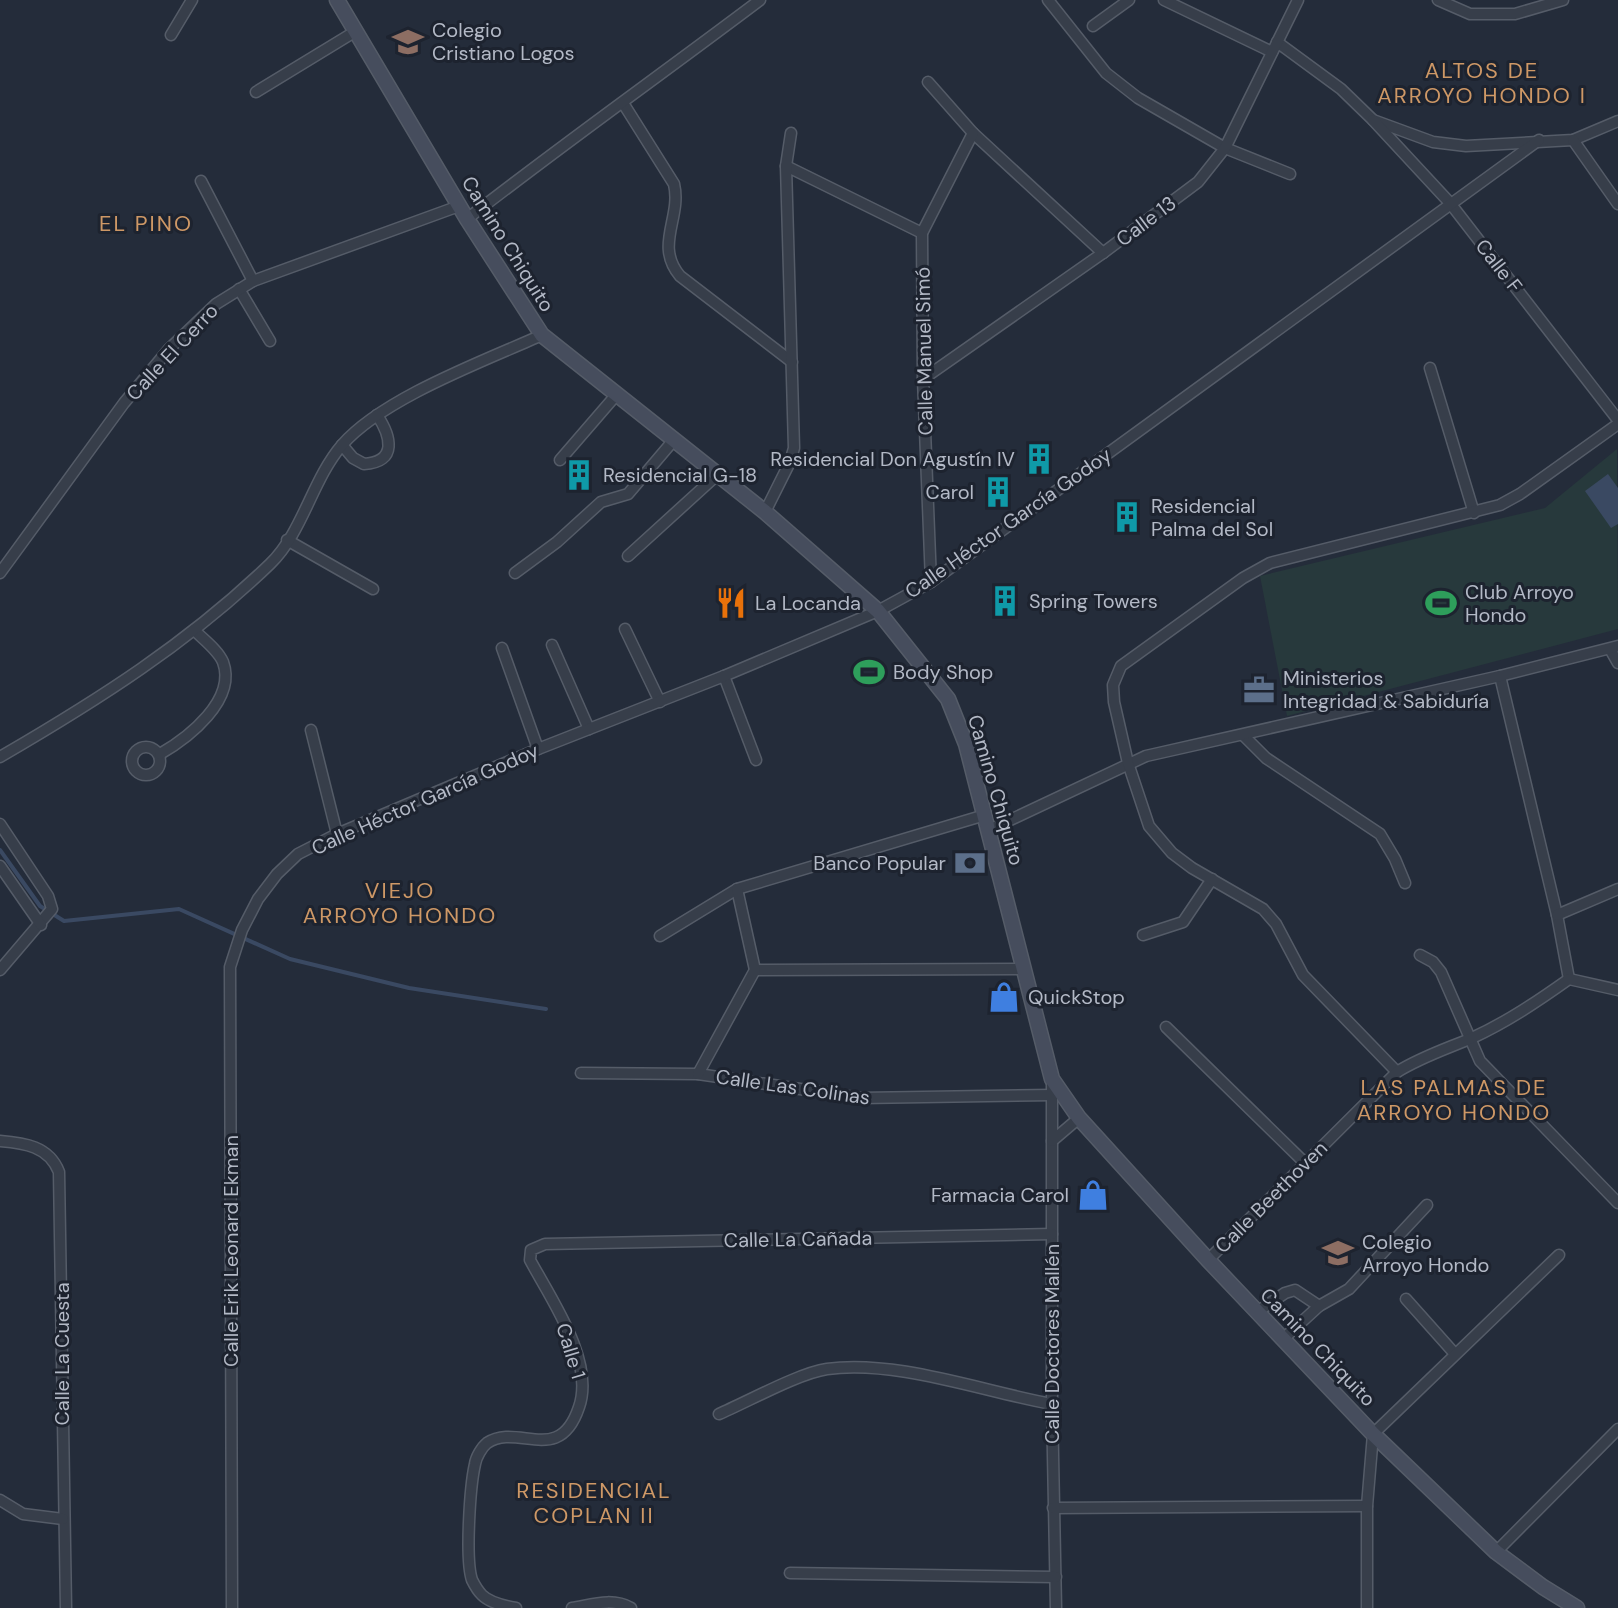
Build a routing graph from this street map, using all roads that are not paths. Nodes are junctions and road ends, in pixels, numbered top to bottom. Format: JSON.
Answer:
{"nodes":[{"id":1,"x":192,"y":0,"type":"edge"},
{"id":2,"x":337,"y":0,"type":"edge"},
{"id":3,"x":760,"y":0,"type":"edge"},
{"id":4,"x":1048,"y":0,"type":"edge"},
{"id":5,"x":1129,"y":0,"type":"edge"},
{"id":6,"x":1164,"y":0,"type":"edge"},
{"id":7,"x":1298,"y":0,"type":"edge"},
{"id":8,"x":1438,"y":0,"type":"edge"},
{"id":9,"x":1563,"y":0,"type":"edge"},
{"id":10,"x":1093,"y":26,"type":"dead end"},
{"id":11,"x":356,"y":31,"type":"junction"},
{"id":12,"x":171,"y":35,"type":"dead end"},
{"id":13,"x":1275,"y":47,"type":"junction"},
{"id":14,"x":928,"y":82,"type":"dead end"},
{"id":15,"x":256,"y":92,"type":"dead end"},
{"id":16,"x":623,"y":103,"type":"junction"},
{"id":17,"x":1373,"y":120,"type":"junction"},
{"id":18,"x":1618,"y":121,"type":"edge"},
{"id":19,"x":791,"y":133,"type":"dead end"},
{"id":20,"x":973,"y":133,"type":"junction"},
{"id":21,"x":1539,"y":140,"type":"junction"},
{"id":22,"x":1573,"y":140,"type":"junction"},
{"id":23,"x":1225,"y":148,"type":"junction"},
{"id":24,"x":786,"y":166,"type":"junction"},
{"id":25,"x":1290,"y":174,"type":"dead end"},
{"id":26,"x":201,"y":181,"type":"dead end"},
{"id":27,"x":1450,"y":203,"type":"junction"},
{"id":28,"x":1618,"y":204,"type":"edge"},
{"id":29,"x":463,"y":213,"type":"junction"},
{"id":30,"x":922,"y":233,"type":"junction"},
{"id":31,"x":1103,"y":253,"type":"junction"},
{"id":32,"x":253,"y":281,"type":"junction"},
{"id":33,"x":239,"y":289,"type":"junction"},
{"id":34,"x":542,"y":335,"type":"junction"},
{"id":35,"x":270,"y":341,"type":"dead end"},
{"id":36,"x":792,"y":362,"type":"junction"},
{"id":37,"x":1430,"y":368,"type":"dead end"},
{"id":38,"x":923,"y":379,"type":"junction"},
{"id":39,"x":617,"y":394,"type":"junction"},
{"id":40,"x":377,"y":415,"type":"junction"},
{"id":41,"x":1618,"y":422,"type":"edge"},
{"id":42,"x":673,"y":441,"type":"junction"},
{"id":43,"x":342,"y":445,"type":"junction"},
{"id":44,"x":560,"y":460,"type":"dead end"},
{"id":45,"x":717,"y":475,"type":"junction"},
{"id":46,"x":765,"y":512,"type":"junction"},
{"id":47,"x":1474,"y":513,"type":"junction"},
{"id":48,"x":287,"y":540,"type":"junction"},
{"id":49,"x":628,"y":556,"type":"dead end"},
{"id":50,"x":0,"y":573,"type":"edge"},
{"id":51,"x":515,"y":573,"type":"dead end"},
{"id":52,"x":931,"y":582,"type":"junction"},
{"id":53,"x":373,"y":589,"type":"dead end"},
{"id":54,"x":878,"y":611,"type":"junction"},
{"id":55,"x":625,"y":629,"type":"dead end"},
{"id":56,"x":194,"y":630,"type":"junction"},
{"id":57,"x":552,"y":645,"type":"dead end"},
{"id":58,"x":502,"y":648,"type":"dead end"},
{"id":59,"x":1614,"y":648,"type":"edge"},
{"id":60,"x":1618,"y":663,"type":"edge"},
{"id":61,"x":724,"y":676,"type":"junction"},
{"id":62,"x":1500,"y":676,"type":"junction"},
{"id":63,"x":660,"y":702,"type":"junction"},
{"id":64,"x":589,"y":729,"type":"junction"},
{"id":65,"x":311,"y":730,"type":"dead end"},
{"id":66,"x":1244,"y":736,"type":"junction"},
{"id":67,"x":538,"y":749,"type":"junction"},
{"id":68,"x":160,"y":754,"type":"dead end"},
{"id":69,"x":0,"y":757,"type":"edge"},
{"id":70,"x":756,"y":760,"type":"dead end"},
{"id":71,"x":1128,"y":763,"type":"junction"},
{"id":72,"x":987,"y":822,"type":"junction"},
{"id":73,"x":0,"y":824,"type":"edge"},
{"id":74,"x":337,"y":834,"type":"junction"},
{"id":75,"x":0,"y":866,"type":"edge"},
{"id":76,"x":1212,"y":879,"type":"junction"},
{"id":77,"x":1405,"y":883,"type":"dead end"},
{"id":78,"x":737,"y":889,"type":"junction"},
{"id":79,"x":1618,"y":889,"type":"edge"},
{"id":80,"x":258,"y":899,"type":"joint"},
{"id":81,"x":1557,"y":915,"type":"junction"},
{"id":82,"x":41,"y":925,"type":"junction"},
{"id":83,"x":1143,"y":935,"type":"dead end"},
{"id":84,"x":660,"y":936,"type":"dead end"},
{"id":85,"x":1420,"y":955,"type":"dead end"},
{"id":86,"x":1023,"y":969,"type":"junction"},
{"id":87,"x":0,"y":970,"type":"edge"},
{"id":88,"x":755,"y":970,"type":"junction"},
{"id":89,"x":1569,"y":979,"type":"junction"},
{"id":90,"x":1618,"y":990,"type":"edge"},
{"id":91,"x":1166,"y":1027,"type":"dead end"},
{"id":92,"x":1470,"y":1039,"type":"junction"},
{"id":93,"x":1397,"y":1072,"type":"junction"},
{"id":94,"x":581,"y":1073,"type":"dead end"},
{"id":95,"x":698,"y":1074,"type":"junction"},
{"id":96,"x":1052,"y":1079,"type":"junction"},
{"id":97,"x":1053,"y":1095,"type":"junction"},
{"id":98,"x":1079,"y":1118,"type":"junction"},
{"id":99,"x":0,"y":1141,"type":"edge"},
{"id":100,"x":1052,"y":1141,"type":"junction"},
{"id":101,"x":1305,"y":1163,"type":"junction"},
{"id":102,"x":1618,"y":1203,"type":"edge"},
{"id":103,"x":1427,"y":1205,"type":"dead end"},
{"id":104,"x":1052,"y":1234,"type":"junction"},
{"id":105,"x":545,"y":1244,"type":"joint"},
{"id":106,"x":1559,"y":1255,"type":"dead end"},
{"id":107,"x":1208,"y":1260,"type":"junction"},
{"id":108,"x":1406,"y":1299,"type":"dead end"},
{"id":109,"x":1319,"y":1306,"type":"junction"},
{"id":110,"x":1257,"y":1312,"type":"junction"},
{"id":111,"x":1283,"y":1339,"type":"junction"},
{"id":112,"x":1455,"y":1354,"type":"junction"},
{"id":113,"x":1052,"y":1404,"type":"junction"},
{"id":114,"x":719,"y":1414,"type":"dead end"},
{"id":115,"x":1618,"y":1429,"type":"edge"},
{"id":116,"x":1373,"y":1434,"type":"junction"},
{"id":117,"x":0,"y":1500,"type":"edge"},
{"id":118,"x":1367,"y":1506,"type":"junction"},
{"id":119,"x":1053,"y":1508,"type":"junction"},
{"id":120,"x":63,"y":1519,"type":"junction"},
{"id":121,"x":1496,"y":1552,"type":"junction"},
{"id":122,"x":790,"y":1573,"type":"dead end"},
{"id":123,"x":1056,"y":1577,"type":"junction"},
{"id":124,"x":66,"y":1608,"type":"edge"},
{"id":125,"x":232,"y":1608,"type":"edge"},
{"id":126,"x":516,"y":1608,"type":"edge"},
{"id":127,"x":572,"y":1608,"type":"edge"},
{"id":128,"x":631,"y":1608,"type":"edge"},
{"id":129,"x":1056,"y":1608,"type":"edge"},
{"id":130,"x":1367,"y":1608,"type":"edge"},
{"id":131,"x":1577,"y":1608,"type":"edge"}],
"edges":[{"from":1,"to":12,"type":"street"},
{"from":2,"to":11,"type":"main road","name":"Camino Chiquito"},
{"from":3,"to":16,"type":"street","name":"Calle El Cerro"},
{"from":4,"to":23,"type":"street"},
{"from":5,"to":10,"type":"street"},
{"from":6,"to":13,"type":"street","name":"Calle F"},
{"from":7,"to":13,"type":"street","name":"Calle 13"},
{"from":8,"to":9,"type":"street"},
{"from":11,"to":15,"type":"street"},
{"from":11,"to":29,"type":"main road","name":"Camino Chiquito"},
{"from":13,"to":17,"type":"street","name":"Calle F"},
{"from":13,"to":23,"type":"street","name":"Calle 13"},
{"from":14,"to":20,"type":"street"},
{"from":16,"to":29,"type":"street","name":"Calle El Cerro"},
{"from":16,"to":36,"type":"street"},
{"from":17,"to":21,"type":"street"},
{"from":17,"to":27,"type":"street","name":"Calle F"},
{"from":18,"to":22,"type":"street"},
{"from":19,"to":24,"type":"street"},
{"from":20,"to":30,"type":"street","name":"Calle Manuel Simó"},
{"from":20,"to":31,"type":"street"},
{"from":21,"to":22,"type":"street"},
{"from":21,"to":27,"type":"street","name":"Calle Héctor García Godoy"},
{"from":22,"to":28,"type":"street"},
{"from":23,"to":25,"type":"street"},
{"from":23,"to":31,"type":"street","name":"Calle 13"},
{"from":24,"to":30,"type":"street"},
{"from":24,"to":36,"type":"street"},
{"from":26,"to":32,"type":"street"},
{"from":27,"to":41,"type":"street","name":"Calle F"},
{"from":27,"to":52,"type":"street","name":"Calle Héctor García Godoy"},
{"from":29,"to":32,"type":"street","name":"Calle El Cerro"},
{"from":29,"to":34,"type":"main road","name":"Camino Chiquito"},
{"from":30,"to":38,"type":"street","name":"Calle Manuel Simó"},
{"from":31,"to":38,"type":"street","name":"Calle 13"},
{"from":32,"to":33,"type":"street","name":"Calle El Cerro"},
{"from":33,"to":35,"type":"street"},
{"from":33,"to":50,"type":"street","name":"Calle El Cerro"},
{"from":34,"to":39,"type":"main road","name":"Camino Chiquito"},
{"from":34,"to":40,"type":"street"},
{"from":36,"to":46,"type":"street"},
{"from":37,"to":47,"type":"street"},
{"from":38,"to":52,"type":"street","name":"Calle Manuel Simó"},
{"from":39,"to":42,"type":"main road","name":"Camino Chiquito"},
{"from":39,"to":44,"type":"street"},
{"from":40,"to":43,"type":"street"},
{"from":40,"to":43,"type":"street"},
{"from":41,"to":47,"type":"street"},
{"from":42,"to":45,"type":"main road","name":"Camino Chiquito"},
{"from":42,"to":51,"type":"street"},
{"from":43,"to":48,"type":"street"},
{"from":45,"to":46,"type":"main road","name":"Camino Chiquito"},
{"from":45,"to":49,"type":"street"},
{"from":46,"to":54,"type":"main road","name":"Camino Chiquito"},
{"from":47,"to":71,"type":"street"},
{"from":48,"to":53,"type":"street"},
{"from":48,"to":56,"type":"street"},
{"from":52,"to":54,"type":"street","name":"Calle Héctor García Godoy"},
{"from":54,"to":61,"type":"street","name":"Calle Héctor García Godoy"},
{"from":54,"to":72,"type":"main road","name":"Camino Chiquito"},
{"from":55,"to":63,"type":"street"},
{"from":56,"to":68,"type":"street"},
{"from":56,"to":69,"type":"street"},
{"from":57,"to":64,"type":"street"},
{"from":58,"to":67,"type":"street"},
{"from":59,"to":60,"type":"street"},
{"from":59,"to":62,"type":"street"},
{"from":61,"to":63,"type":"street","name":"Calle Héctor García Godoy"},
{"from":61,"to":70,"type":"street"},
{"from":62,"to":66,"type":"street"},
{"from":62,"to":81,"type":"street"},
{"from":63,"to":64,"type":"street","name":"Calle Héctor García Godoy"},
{"from":64,"to":67,"type":"street","name":"Calle Héctor García Godoy"},
{"from":65,"to":74,"type":"street"},
{"from":66,"to":71,"type":"street"},
{"from":66,"to":77,"type":"street"},
{"from":67,"to":74,"type":"street","name":"Calle Héctor García Godoy"},
{"from":71,"to":72,"type":"street"},
{"from":71,"to":76,"type":"street"},
{"from":72,"to":78,"type":"street"},
{"from":72,"to":86,"type":"main road","name":"Camino Chiquito"},
{"from":73,"to":82,"type":"street"},
{"from":74,"to":80,"type":"street","name":"Calle Héctor García Godoy"},
{"from":75,"to":82,"type":"street"},
{"from":76,"to":83,"type":"street"},
{"from":76,"to":93,"type":"street"},
{"from":78,"to":84,"type":"street"},
{"from":78,"to":88,"type":"street"},
{"from":79,"to":81,"type":"street"},
{"from":80,"to":125,"type":"street","name":"Calle Erik Leonard Ekman"},
{"from":81,"to":89,"type":"street"},
{"from":82,"to":87,"type":"street"},
{"from":85,"to":92,"type":"street"},
{"from":86,"to":88,"type":"street"},
{"from":86,"to":96,"type":"main road","name":"Camino Chiquito"},
{"from":88,"to":95,"type":"street"},
{"from":89,"to":90,"type":"street"},
{"from":89,"to":92,"type":"street","name":"Calle Beethoven"},
{"from":91,"to":101,"type":"street"},
{"from":92,"to":93,"type":"street","name":"Calle Beethoven"},
{"from":92,"to":102,"type":"street"},
{"from":93,"to":101,"type":"street","name":"Calle Beethoven"},
{"from":94,"to":95,"type":"street","name":"Calle Las Colinas"},
{"from":95,"to":97,"type":"street","name":"Calle Las Colinas"},
{"from":96,"to":97,"type":"street","name":"Calle Doctores Mallén"},
{"from":96,"to":98,"type":"main road","name":"Camino Chiquito"},
{"from":97,"to":100,"type":"street","name":"Calle Doctores Mallén"},
{"from":98,"to":100,"type":"street"},
{"from":98,"to":107,"type":"main road","name":"Camino Chiquito"},
{"from":99,"to":120,"type":"street","name":"Calle La Cuesta"},
{"from":100,"to":104,"type":"street","name":"Calle Doctores Mallén"},
{"from":101,"to":107,"type":"street","name":"Calle Beethoven"},
{"from":103,"to":109,"type":"street"},
{"from":104,"to":105,"type":"street","name":"Calle La Cañada"},
{"from":104,"to":113,"type":"street","name":"Calle Doctores Mallén"},
{"from":105,"to":126,"type":"street","name":"Calle 1"},
{"from":106,"to":112,"type":"street"},
{"from":107,"to":110,"type":"main road","name":"Camino Chiquito"},
{"from":108,"to":112,"type":"street"},
{"from":109,"to":110,"type":"street"},
{"from":109,"to":111,"type":"street"},
{"from":110,"to":111,"type":"main road","name":"Camino Chiquito"},
{"from":111,"to":116,"type":"main road","name":"Camino Chiquito"},
{"from":112,"to":116,"type":"street"},
{"from":113,"to":114,"type":"street"},
{"from":113,"to":119,"type":"street","name":"Calle Doctores Mallén"},
{"from":115,"to":121,"type":"street"},
{"from":116,"to":118,"type":"street"},
{"from":116,"to":121,"type":"main road","name":"Camino Chiquito"},
{"from":117,"to":120,"type":"street"},
{"from":118,"to":119,"type":"street"},
{"from":118,"to":130,"type":"street"},
{"from":119,"to":123,"type":"street","name":"Calle Doctores Mallén"},
{"from":120,"to":124,"type":"street","name":"Calle La Cuesta"},
{"from":121,"to":131,"type":"main road","name":"Camino Chiquito"},
{"from":122,"to":123,"type":"street"},
{"from":123,"to":129,"type":"street","name":"Calle Doctores Mallén"},
{"from":127,"to":128,"type":"street"}]}
